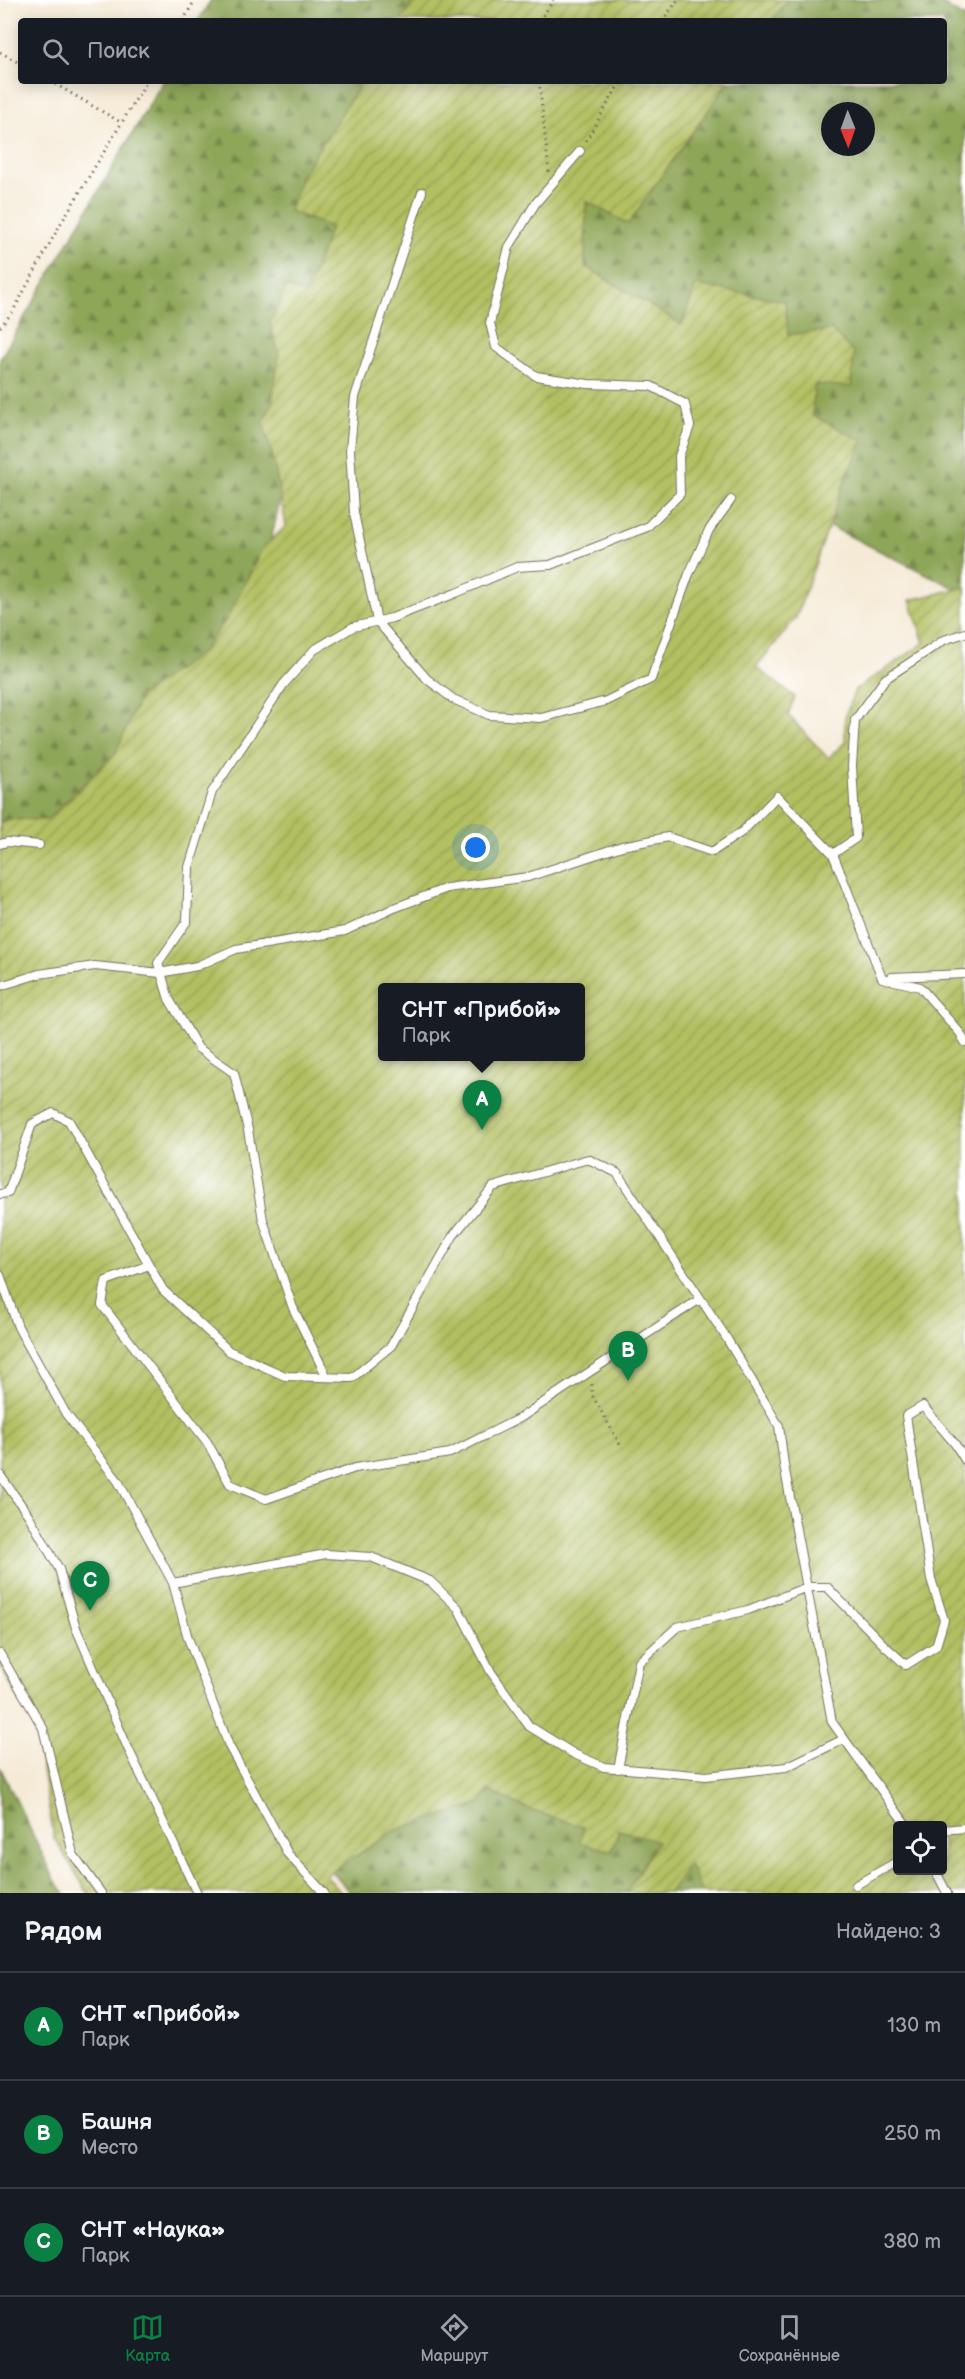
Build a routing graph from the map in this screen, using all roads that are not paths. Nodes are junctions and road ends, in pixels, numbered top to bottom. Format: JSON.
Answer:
{"nodes":[{"id":1,"x":580,"y":151,"type":"road end"},
{"id":2,"x":422,"y":192,"type":"dead end"},
{"id":3,"x":731,"y":500,"type":"dead end"},
{"id":4,"x":377,"y":621,"type":"junction"},
{"id":5,"x":965,"y":633,"type":"edge"},
{"id":6,"x":0,"y":844,"type":"edge"},
{"id":7,"x":39,"y":845,"type":"dead end"},
{"id":8,"x":833,"y":854,"type":"junction"},
{"id":9,"x":160,"y":973,"type":"junction"},
{"id":10,"x":965,"y":974,"type":"edge"},
{"id":11,"x":882,"y":978,"type":"junction"},
{"id":12,"x":0,"y":986,"type":"edge"},
{"id":13,"x":965,"y":1042,"type":"edge"},
{"id":14,"x":0,"y":1194,"type":"edge"},
{"id":15,"x":149,"y":1265,"type":"junction"},
{"id":16,"x":0,"y":1275,"type":"edge"},
{"id":17,"x":700,"y":1299,"type":"junction"},
{"id":18,"x":327,"y":1377,"type":"junction"},
{"id":19,"x":965,"y":1460,"type":"edge"},
{"id":20,"x":0,"y":1474,"type":"edge"},
{"id":21,"x":173,"y":1583,"type":"junction"},
{"id":22,"x":807,"y":1587,"type":"junction"},
{"id":23,"x":0,"y":1654,"type":"edge"},
{"id":24,"x":844,"y":1739,"type":"junction"},
{"id":25,"x":618,"y":1769,"type":"junction"},
{"id":26,"x":903,"y":1821,"type":"edge"},
{"id":27,"x":965,"y":1828,"type":"edge"},
{"id":28,"x":947,"y":1830,"type":"edge"},
{"id":29,"x":893,"y":1863,"type":"edge"},
{"id":30,"x":938,"y":1875,"type":"edge"},
{"id":31,"x":856,"y":1885,"type":"dead end"},
{"id":32,"x":101,"y":1893,"type":"edge"},
{"id":33,"x":197,"y":1893,"type":"edge"},
{"id":34,"x":324,"y":1893,"type":"edge"},
{"id":35,"x":947,"y":1893,"type":"edge"}],
"edges":[{"from":1,"to":4,"type":"lane"},
{"from":2,"to":4,"type":"lane"},
{"from":3,"to":4,"type":"lane"},
{"from":4,"to":9,"type":"lane"},
{"from":5,"to":8,"type":"lane"},
{"from":6,"to":7,"type":"lane"},
{"from":8,"to":9,"type":"lane"},
{"from":8,"to":11,"type":"lane"},
{"from":9,"to":12,"type":"lane"},
{"from":9,"to":18,"type":"lane"},
{"from":10,"to":11,"type":"lane"},
{"from":11,"to":13,"type":"lane"},
{"from":14,"to":15,"type":"lane"},
{"from":15,"to":17,"type":"lane"},
{"from":15,"to":18,"type":"lane"},
{"from":16,"to":21,"type":"lane"},
{"from":17,"to":18,"type":"lane"},
{"from":17,"to":22,"type":"lane"},
{"from":19,"to":22,"type":"lane"},
{"from":20,"to":33,"type":"lane"},
{"from":21,"to":25,"type":"lane"},
{"from":21,"to":34,"type":"lane"},
{"from":22,"to":24,"type":"lane"},
{"from":22,"to":25,"type":"lane"},
{"from":23,"to":32,"type":"lane"},
{"from":24,"to":25,"type":"lane"},
{"from":24,"to":26,"type":"lane"},
{"from":27,"to":28,"type":"lane"},
{"from":29,"to":31,"type":"lane"},
{"from":30,"to":35,"type":"lane"}]}
